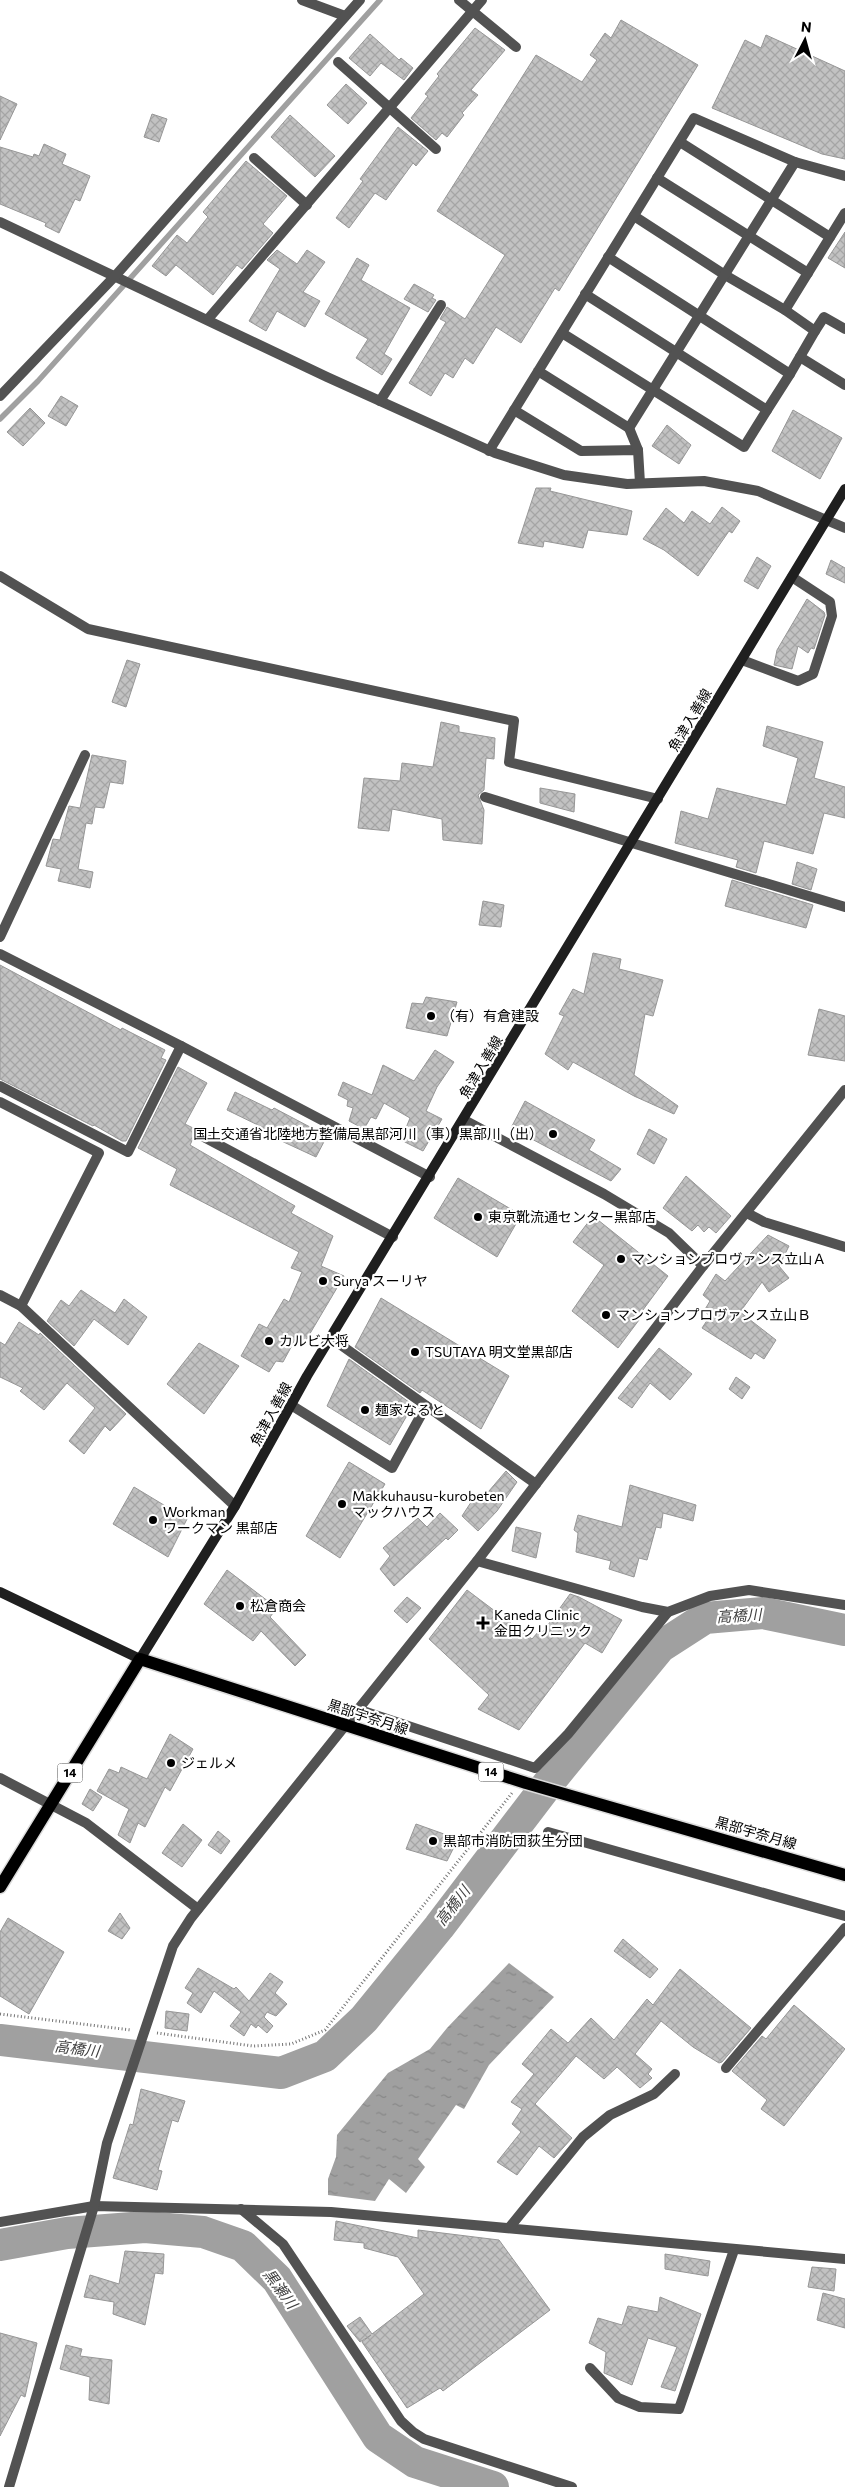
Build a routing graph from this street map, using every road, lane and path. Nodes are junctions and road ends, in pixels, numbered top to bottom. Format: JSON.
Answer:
{"nodes":[{"id":1,"x":302,"y":0,"type":"edge"},
{"id":2,"x":360,"y":0,"type":"edge"},
{"id":3,"x":459,"y":0,"type":"edge"},
{"id":4,"x":482,"y":0,"type":"edge"},
{"id":5,"x":473,"y":11,"type":"junction"},
{"id":6,"x":345,"y":16,"type":"junction"},
{"id":7,"x":516,"y":47,"type":"dead end"},
{"id":8,"x":338,"y":62,"type":"dead end"},
{"id":9,"x":389,"y":108,"type":"junction"},
{"id":10,"x":680,"y":142,"type":"junction"},
{"id":11,"x":436,"y":149,"type":"dead end"},
{"id":12,"x":254,"y":158,"type":"dead end"},
{"id":13,"x":795,"y":162,"type":"junction"},
{"id":14,"x":845,"y":176,"type":"edge"},
{"id":15,"x":657,"y":178,"type":"junction"},
{"id":16,"x":771,"y":200,"type":"junction"},
{"id":17,"x":307,"y":205,"type":"junction"},
{"id":18,"x":845,"y":213,"type":"edge"},
{"id":19,"x":634,"y":216,"type":"junction"},
{"id":20,"x":0,"y":222,"type":"edge"},
{"id":21,"x":749,"y":235,"type":"junction"},
{"id":22,"x":830,"y":236,"type":"junction"},
{"id":23,"x":608,"y":257,"type":"junction"},
{"id":24,"x":808,"y":273,"type":"junction"},
{"id":25,"x":116,"y":275,"type":"junction"},
{"id":26,"x":725,"y":275,"type":"junction"},
{"id":27,"x":585,"y":294,"type":"junction"},
{"id":28,"x":441,"y":305,"type":"dead end"},
{"id":29,"x":785,"y":310,"type":"junction"},
{"id":30,"x":699,"y":316,"type":"junction"},
{"id":31,"x":208,"y":319,"type":"junction"},
{"id":32,"x":845,"y":329,"type":"edge"},
{"id":33,"x":815,"y":331,"type":"junction"},
{"id":34,"x":562,"y":333,"type":"junction"},
{"id":35,"x":677,"y":352,"type":"junction"},
{"id":36,"x":800,"y":357,"type":"junction"},
{"id":37,"x":538,"y":371,"type":"junction"},
{"id":38,"x":790,"y":374,"type":"junction"},
{"id":39,"x":845,"y":385,"type":"edge"},
{"id":40,"x":653,"y":390,"type":"junction"},
{"id":41,"x":0,"y":396,"type":"edge"},
{"id":42,"x":380,"y":401,"type":"junction"},
{"id":43,"x":514,"y":410,"type":"junction"},
{"id":44,"x":766,"y":410,"type":"junction"},
{"id":45,"x":629,"y":428,"type":"junction"},
{"id":46,"x":638,"y":450,"type":"junction"},
{"id":47,"x":489,"y":451,"type":"junction"},
{"id":48,"x":640,"y":483,"type":"junction"},
{"id":49,"x":845,"y":489,"type":"edge"},
{"id":50,"x":826,"y":521,"type":"junction"},
{"id":51,"x":845,"y":528,"type":"edge"},
{"id":52,"x":0,"y":576,"type":"edge"},
{"id":53,"x":792,"y":576,"type":"junction"},
{"id":54,"x":742,"y":660,"type":"junction"},
{"id":55,"x":85,"y":755,"type":"dead end"},
{"id":56,"x":485,"y":797,"type":"dead end"},
{"id":57,"x":658,"y":799,"type":"junction"},
{"id":58,"x":632,"y":843,"type":"junction"},
{"id":59,"x":845,"y":907,"type":"edge"},
{"id":60,"x":0,"y":937,"type":"edge"},
{"id":61,"x":0,"y":954,"type":"edge"},
{"id":62,"x":181,"y":1046,"type":"junction"},
{"id":63,"x":0,"y":1086,"type":"edge"},
{"id":64,"x":845,"y":1090,"type":"edge"},
{"id":65,"x":0,"y":1102,"type":"edge"},
{"id":66,"x":464,"y":1120,"type":"junction"},
{"id":67,"x":202,"y":1136,"type":"dead end"},
{"id":68,"x":430,"y":1177,"type":"junction"},
{"id":69,"x":747,"y":1213,"type":"junction"},
{"id":70,"x":393,"y":1237,"type":"junction"},
{"id":71,"x":845,"y":1247,"type":"edge"},
{"id":72,"x":703,"y":1266,"type":"junction"},
{"id":73,"x":0,"y":1295,"type":"edge"},
{"id":74,"x":21,"y":1306,"type":"junction"},
{"id":75,"x":331,"y":1338,"type":"junction"},
{"id":76,"x":292,"y":1405,"type":"junction"},
{"id":77,"x":426,"y":1406,"type":"junction"},
{"id":78,"x":536,"y":1484,"type":"junction"},
{"id":79,"x":235,"y":1506,"type":"junction"},
{"id":80,"x":477,"y":1560,"type":"junction"},
{"id":81,"x":0,"y":1592,"type":"edge"},
{"id":82,"x":845,"y":1606,"type":"edge"},
{"id":83,"x":668,"y":1612,"type":"junction"},
{"id":84,"x":140,"y":1659,"type":"junction"},
{"id":85,"x":357,"y":1709,"type":"junction"},
{"id":86,"x":343,"y":1725,"type":"junction"},
{"id":87,"x":0,"y":1778,"type":"edge"},
{"id":88,"x":522,"y":1781,"type":"junction"},
{"id":89,"x":50,"y":1805,"type":"junction"},
{"id":90,"x":548,"y":1832,"type":"dead end"},
{"id":91,"x":845,"y":1875,"type":"edge"},
{"id":92,"x":0,"y":1887,"type":"edge"},
{"id":93,"x":198,"y":1909,"type":"junction"},
{"id":94,"x":845,"y":1916,"type":"edge"},
{"id":95,"x":845,"y":1928,"type":"edge"},
{"id":96,"x":0,"y":2014,"type":"edge"},
{"id":97,"x":142,"y":2036,"type":"junction"},
{"id":98,"x":726,"y":2068,"type":"dead end"},
{"id":99,"x":675,"y":2074,"type":"dead end"},
{"id":100,"x":94,"y":2206,"type":"junction"},
{"id":101,"x":241,"y":2209,"type":"junction"},
{"id":102,"x":0,"y":2222,"type":"edge"},
{"id":103,"x":509,"y":2228,"type":"junction"},
{"id":104,"x":734,"y":2250,"type":"junction"},
{"id":105,"x":845,"y":2259,"type":"edge"},
{"id":106,"x":590,"y":2368,"type":"dead end"},
{"id":107,"x":9,"y":2487,"type":"edge"},
{"id":108,"x":572,"y":2487,"type":"edge"}],
"edges":[{"from":1,"to":6,"type":"street"},
{"from":2,"to":6,"type":"street"},
{"from":3,"to":5,"type":"street"},
{"from":4,"to":5,"type":"street"},
{"from":5,"to":7,"type":"street"},
{"from":5,"to":9,"type":"street"},
{"from":6,"to":25,"type":"street"},
{"from":8,"to":9,"type":"street"},
{"from":9,"to":11,"type":"street"},
{"from":9,"to":17,"type":"street"},
{"from":10,"to":13,"type":"street"},
{"from":10,"to":15,"type":"street"},
{"from":10,"to":16,"type":"street"},
{"from":12,"to":17,"type":"street"},
{"from":13,"to":14,"type":"street"},
{"from":13,"to":16,"type":"street"},
{"from":15,"to":19,"type":"street"},
{"from":15,"to":21,"type":"street"},
{"from":16,"to":21,"type":"street"},
{"from":16,"to":22,"type":"street"},
{"from":17,"to":31,"type":"street"},
{"from":18,"to":22,"type":"street"},
{"from":19,"to":23,"type":"street"},
{"from":19,"to":26,"type":"street"},
{"from":20,"to":25,"type":"street"},
{"from":21,"to":24,"type":"street"},
{"from":21,"to":26,"type":"street"},
{"from":22,"to":24,"type":"street"},
{"from":23,"to":27,"type":"street"},
{"from":23,"to":30,"type":"street"},
{"from":24,"to":29,"type":"street"},
{"from":25,"to":31,"type":"street"},
{"from":25,"to":41,"type":"street"},
{"from":26,"to":29,"type":"street"},
{"from":26,"to":30,"type":"street"},
{"from":27,"to":34,"type":"street"},
{"from":27,"to":35,"type":"street"},
{"from":28,"to":42,"type":"street"},
{"from":29,"to":33,"type":"street"},
{"from":30,"to":35,"type":"street"},
{"from":30,"to":38,"type":"street"},
{"from":31,"to":42,"type":"street"},
{"from":32,"to":33,"type":"street"},
{"from":33,"to":36,"type":"street"},
{"from":34,"to":37,"type":"street"},
{"from":34,"to":40,"type":"street"},
{"from":35,"to":40,"type":"street"},
{"from":35,"to":44,"type":"street"},
{"from":36,"to":38,"type":"street"},
{"from":36,"to":39,"type":"street"},
{"from":37,"to":43,"type":"street"},
{"from":37,"to":45,"type":"street"},
{"from":38,"to":44,"type":"street"},
{"from":40,"to":44,"type":"street"},
{"from":40,"to":45,"type":"street"},
{"from":42,"to":47,"type":"street"},
{"from":43,"to":46,"type":"street"},
{"from":43,"to":47,"type":"street"},
{"from":45,"to":46,"type":"street"},
{"from":46,"to":48,"type":"street"},
{"from":47,"to":48,"type":"street"},
{"from":48,"to":50,"type":"street"},
{"from":49,"to":50,"type":"main road","name":"魚津入善線"},
{"from":50,"to":51,"type":"street"},
{"from":50,"to":53,"type":"main road","name":"魚津入善線"},
{"from":52,"to":57,"type":"street"},
{"from":53,"to":54,"type":"main road","name":"魚津入善線"},
{"from":53,"to":54,"type":"street"},
{"from":54,"to":57,"type":"main road","name":"魚津入善線"},
{"from":55,"to":60,"type":"street"},
{"from":56,"to":58,"type":"street"},
{"from":57,"to":58,"type":"main road","name":"魚津入善線"},
{"from":58,"to":59,"type":"street"},
{"from":58,"to":66,"type":"main road","name":"魚津入善線"},
{"from":61,"to":62,"type":"street"},
{"from":62,"to":63,"type":"street"},
{"from":62,"to":68,"type":"street"},
{"from":64,"to":69,"type":"street"},
{"from":65,"to":74,"type":"street"},
{"from":66,"to":68,"type":"main road","name":"魚津入善線"},
{"from":66,"to":72,"type":"street"},
{"from":67,"to":70,"type":"street"},
{"from":68,"to":70,"type":"main road","name":"魚津入善線"},
{"from":69,"to":71,"type":"street"},
{"from":69,"to":72,"type":"street"},
{"from":70,"to":75,"type":"main road","name":"魚津入善線"},
{"from":72,"to":78,"type":"street"},
{"from":73,"to":74,"type":"street"},
{"from":74,"to":79,"type":"street"},
{"from":75,"to":76,"type":"main road","name":"魚津入善線"},
{"from":75,"to":77,"type":"street"},
{"from":76,"to":77,"type":"street"},
{"from":76,"to":79,"type":"main road","name":"魚津入善線"},
{"from":77,"to":78,"type":"street"},
{"from":78,"to":80,"type":"street"},
{"from":79,"to":84,"type":"main road","name":"魚津入善線"},
{"from":80,"to":83,"type":"street"},
{"from":80,"to":85,"type":"street"},
{"from":81,"to":84,"type":"main road"},
{"from":82,"to":83,"type":"street"},
{"from":83,"to":85,"type":"street"},
{"from":84,"to":86,"type":"main road","name":"黒部宇奈月線","number":"14"},
{"from":84,"to":89,"type":"main road","number":"14"},
{"from":85,"to":86,"type":"street"},
{"from":86,"to":88,"type":"main road","name":"黒部宇奈月線","number":"14"},
{"from":86,"to":93,"type":"street"},
{"from":87,"to":89,"type":"street"},
{"from":88,"to":91,"type":"main road","name":"黒部宇奈月線","number":"14"},
{"from":88,"to":97,"type":"path"},
{"from":89,"to":92,"type":"main road","number":"14"},
{"from":89,"to":93,"type":"street"},
{"from":90,"to":94,"type":"street"},
{"from":93,"to":97,"type":"street"},
{"from":95,"to":98,"type":"street"},
{"from":96,"to":97,"type":"path"},
{"from":97,"to":100,"type":"street"},
{"from":99,"to":103,"type":"street"},
{"from":100,"to":101,"type":"street"},
{"from":100,"to":102,"type":"street"},
{"from":100,"to":107,"type":"street"},
{"from":101,"to":103,"type":"street"},
{"from":101,"to":108,"type":"street"},
{"from":103,"to":104,"type":"street"},
{"from":104,"to":105,"type":"street"},
{"from":104,"to":106,"type":"street"}]}
